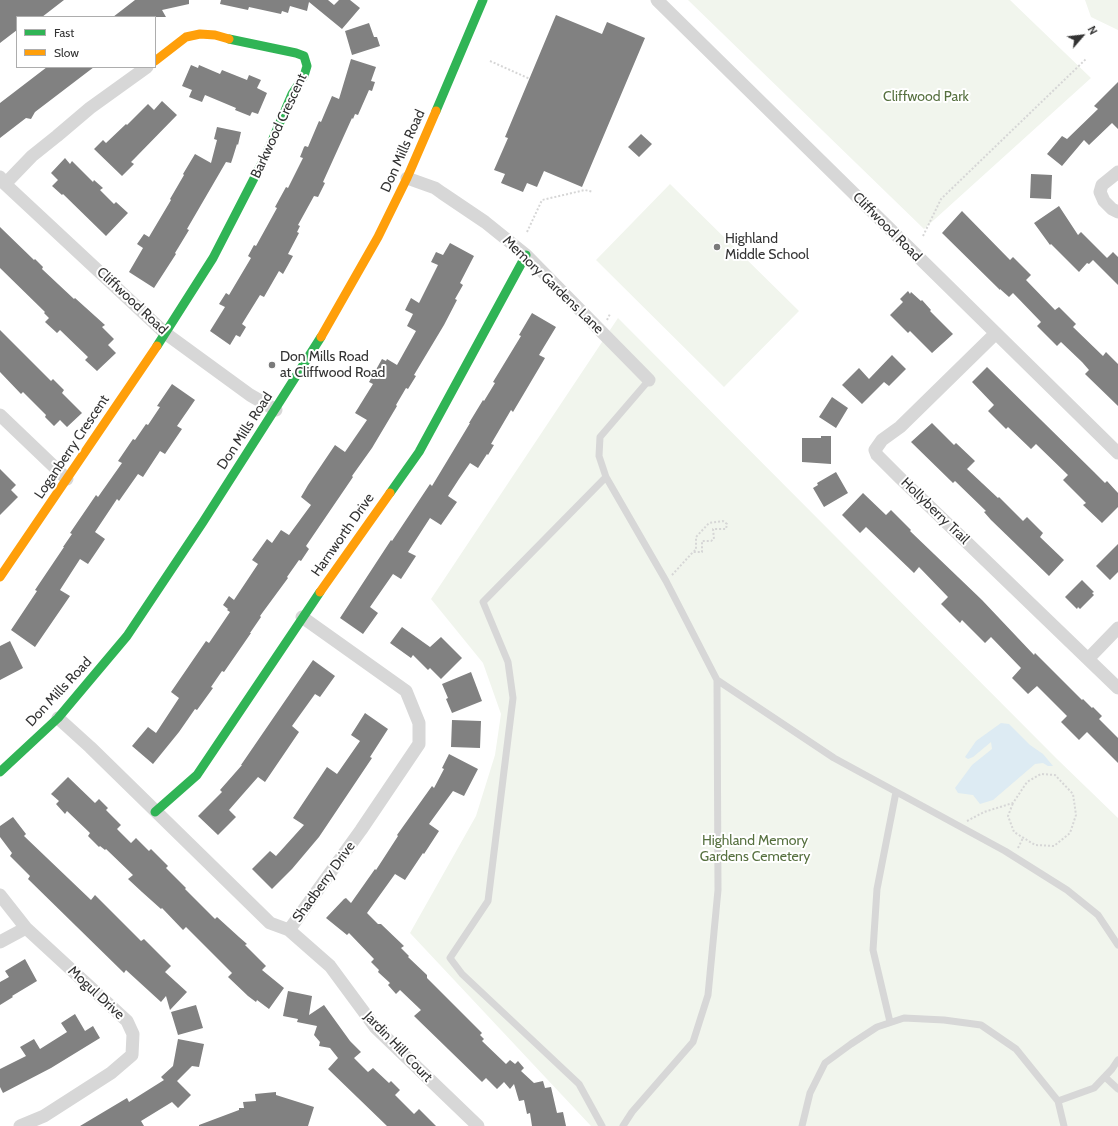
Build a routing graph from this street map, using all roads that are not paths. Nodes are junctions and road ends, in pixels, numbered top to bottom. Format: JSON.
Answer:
{"nodes":[{"id":1,"x":483,"y":0,"type":"edge"},
{"id":2,"x":657,"y":0,"type":"edge"},
{"id":3,"x":156,"y":60,"type":"edge"},
{"id":4,"x":145,"y":68,"type":"edge"},
{"id":5,"x":1118,"y":172,"type":"edge"},
{"id":6,"x":407,"y":178,"type":"junction"},
{"id":7,"x":3,"y":181,"type":"edge"},
{"id":8,"x":1118,"y":212,"type":"edge"},
{"id":9,"x":526,"y":255,"type":"junction"},
{"id":10,"x":165,"y":333,"type":"junction"},
{"id":11,"x":996,"y":333,"type":"junction"},
{"id":12,"x":649,"y":380,"type":"joint"},
{"id":13,"x":276,"y":410,"type":"junction"},
{"id":14,"x":0,"y":415,"type":"edge"},
{"id":15,"x":1118,"y":453,"type":"edge"},
{"id":16,"x":606,"y":477,"type":"junction"},
{"id":17,"x":67,"y":480,"type":"junction"},
{"id":18,"x":0,"y":576,"type":"edge"},
{"id":19,"x":302,"y":617,"type":"junction"},
{"id":20,"x":1118,"y":628,"type":"edge"},
{"id":21,"x":1088,"y":659,"type":"junction"},
{"id":22,"x":717,"y":680,"type":"junction"},
{"id":23,"x":1118,"y":688,"type":"edge"},
{"id":24,"x":58,"y":718,"type":"junction"},
{"id":25,"x":0,"y":772,"type":"edge"},
{"id":26,"x":896,"y":792,"type":"junction"},
{"id":27,"x":155,"y":812,"type":"junction"},
{"id":28,"x":0,"y":894,"type":"edge"},
{"id":29,"x":26,"y":928,"type":"junction"},
{"id":30,"x":289,"y":930,"type":"junction"},
{"id":31,"x":0,"y":942,"type":"edge"},
{"id":32,"x":1118,"y":945,"type":"edge"},
{"id":33,"x":890,"y":1022,"type":"junction"},
{"id":34,"x":1118,"y":1060,"type":"edge"},
{"id":35,"x":1105,"y":1077,"type":"junction"},
{"id":36,"x":1117,"y":1088,"type":"edge"},
{"id":37,"x":1118,"y":1097,"type":"edge"},
{"id":38,"x":1058,"y":1101,"type":"junction"},
{"id":39,"x":20,"y":1126,"type":"edge"},
{"id":40,"x":478,"y":1126,"type":"edge"},
{"id":41,"x":602,"y":1126,"type":"edge"},
{"id":42,"x":623,"y":1126,"type":"edge"},
{"id":43,"x":802,"y":1126,"type":"edge"},
{"id":44,"x":1064,"y":1126,"type":"edge"}],
"edges":[{"from":1,"to":6,"type":"street","name":"Don Mills Road"},
{"from":2,"to":11,"type":"street","name":"Cliffwood Road"},
{"from":3,"to":10,"type":"street","name":"Barkwood Crescent"},
{"from":4,"to":7,"type":"street"},
{"from":5,"to":8,"type":"street"},
{"from":6,"to":9,"type":"street","name":"Memory Gardens Lane"},
{"from":6,"to":13,"type":"street","name":"Don Mills Road"},
{"from":7,"to":10,"type":"street","name":"Cliffwood Road"},
{"from":9,"to":12,"type":"street","name":"Memory Gardens Lane"},
{"from":9,"to":19,"type":"street","name":"Harnworth Drive"},
{"from":10,"to":13,"type":"street","name":"Cliffwood Road"},
{"from":10,"to":17,"type":"street","name":"Loganberry Crescent"},
{"from":11,"to":15,"type":"street","name":"Cliffwood Road"},
{"from":11,"to":21,"type":"street","name":"Hollyberry Trail"},
{"from":12,"to":16,"type":"lane"},
{"from":13,"to":24,"type":"street","name":"Don Mills Road"},
{"from":14,"to":17,"type":"street"},
{"from":16,"to":22,"type":"lane"},
{"from":16,"to":41,"type":"lane"},
{"from":17,"to":18,"type":"street","name":"Loganberry Crescent"},
{"from":19,"to":27,"type":"street","name":"Harnworth Drive"},
{"from":19,"to":30,"type":"street","name":"Shadberry Drive"},
{"from":20,"to":21,"type":"street"},
{"from":21,"to":23,"type":"street","name":"Hollyberry Trail"},
{"from":22,"to":26,"type":"lane"},
{"from":22,"to":42,"type":"lane"},
{"from":24,"to":25,"type":"street","name":"Don Mills Road"},
{"from":24,"to":27,"type":"street","name":"Shadberry Drive"},
{"from":26,"to":32,"type":"lane"},
{"from":26,"to":33,"type":"lane"},
{"from":27,"to":30,"type":"street","name":"Shadberry Drive"},
{"from":28,"to":29,"type":"street","name":"Mogul Drive"},
{"from":29,"to":31,"type":"street"},
{"from":29,"to":39,"type":"street","name":"Mogul Drive"},
{"from":30,"to":40,"type":"street","name":"Jardin Hill Court"},
{"from":33,"to":38,"type":"lane"},
{"from":33,"to":43,"type":"lane"},
{"from":34,"to":35,"type":"lane"},
{"from":35,"to":36,"type":"lane"},
{"from":35,"to":38,"type":"lane"},
{"from":36,"to":37,"type":"lane"},
{"from":38,"to":44,"type":"lane"}]}
